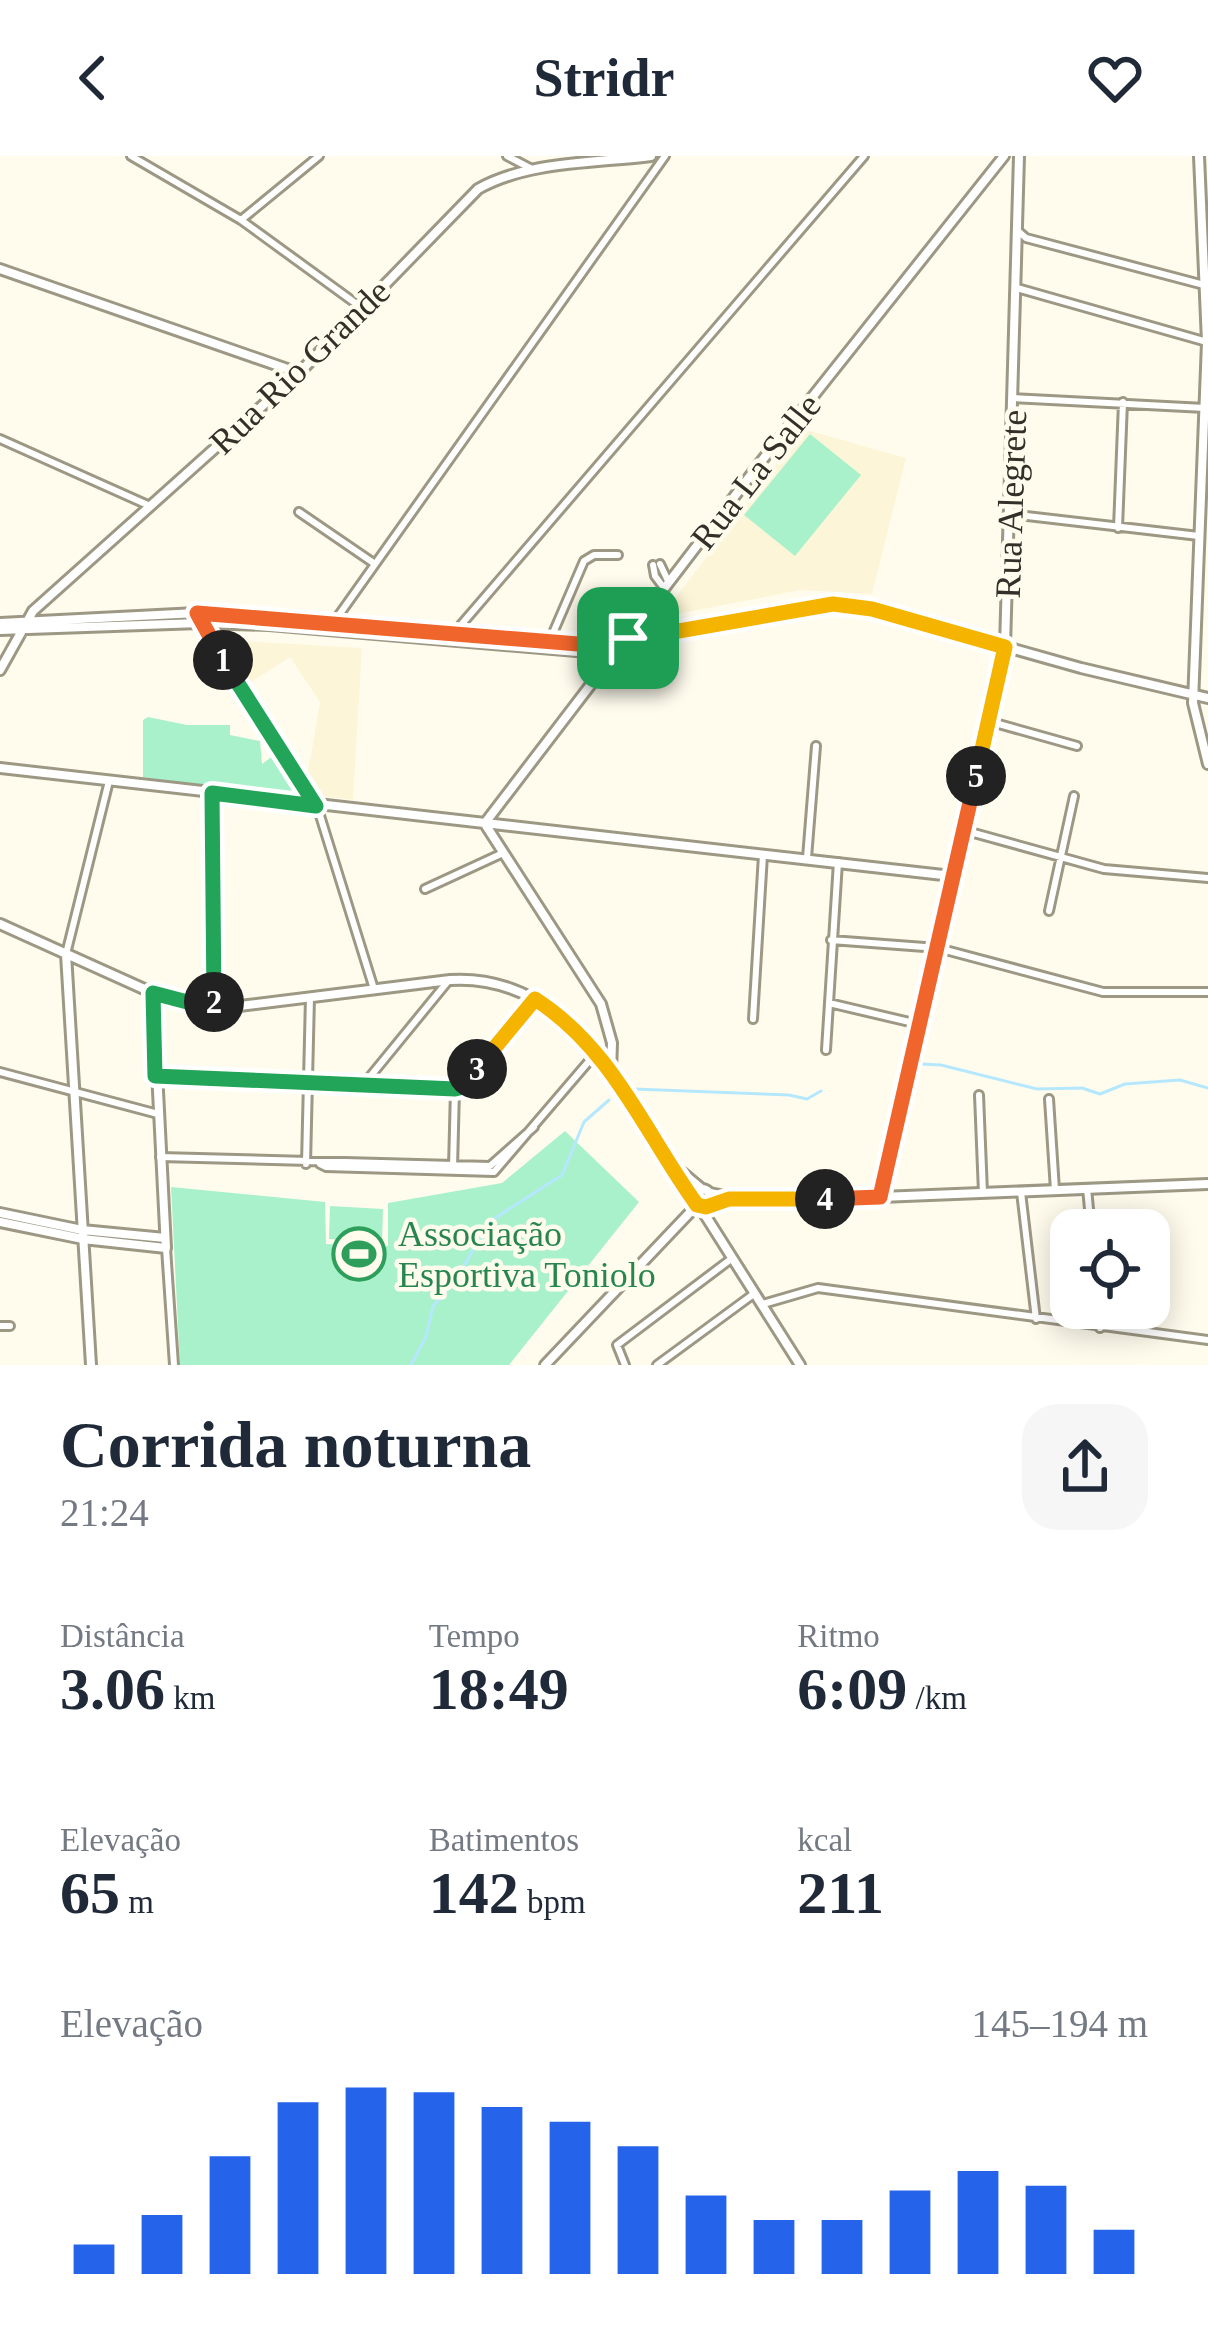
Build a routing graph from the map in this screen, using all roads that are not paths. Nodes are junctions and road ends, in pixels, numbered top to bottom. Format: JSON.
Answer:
{"nodes":[{"id":1,"x":131,"y":156,"type":"edge"},
{"id":2,"x":319,"y":156,"type":"edge"},
{"id":3,"x":507,"y":156,"type":"edge"},
{"id":4,"x":651,"y":156,"type":"edge"},
{"id":5,"x":665,"y":156,"type":"edge"},
{"id":6,"x":864,"y":156,"type":"edge"},
{"id":7,"x":1004,"y":156,"type":"edge"},
{"id":8,"x":1019,"y":156,"type":"edge"},
{"id":9,"x":1199,"y":156,"type":"edge"},
{"id":10,"x":535,"y":170,"type":"junction"},
{"id":11,"x":1204,"y":176,"type":"edge"},
{"id":12,"x":241,"y":220,"type":"junction"},
{"id":13,"x":1018,"y":231,"type":"junction"},
{"id":14,"x":1206,"y":246,"type":"edge"},
{"id":15,"x":0,"y":269,"type":"edge"},
{"id":16,"x":1205,"y":286,"type":"edge"},
{"id":17,"x":1017,"y":288,"type":"junction"},
{"id":18,"x":362,"y":308,"type":"junction"},
{"id":19,"x":1207,"y":319,"type":"edge"},
{"id":20,"x":1207,"y":342,"type":"edge"},
{"id":21,"x":299,"y":374,"type":"junction"},
{"id":22,"x":1013,"y":398,"type":"junction"},
{"id":23,"x":1123,"y":402,"type":"junction"},
{"id":24,"x":1204,"y":408,"type":"junction"},
{"id":25,"x":0,"y":439,"type":"edge"},
{"id":26,"x":151,"y":506,"type":"junction"},
{"id":27,"x":299,"y":512,"type":"dead end"},
{"id":28,"x":1009,"y":514,"type":"junction"},
{"id":29,"x":1118,"y":528,"type":"junction"},
{"id":30,"x":1199,"y":536,"type":"junction"},
{"id":31,"x":618,"y":555,"type":"dead end"},
{"id":32,"x":376,"y":564,"type":"junction"},
{"id":33,"x":657,"y":564,"type":"dead end"},
{"id":34,"x":667,"y":586,"type":"junction"},
{"id":35,"x":198,"y":618,"type":"junction"},
{"id":36,"x":334,"y":622,"type":"junction"},
{"id":37,"x":0,"y":626,"type":"edge"},
{"id":38,"x":22,"y":626,"type":"junction"},
{"id":39,"x":432,"y":635,"type":"junction"},
{"id":40,"x":456,"y":635,"type":"junction"},
{"id":41,"x":650,"y":636,"type":"junction"},
{"id":42,"x":628,"y":638,"type":"junction"},
{"id":43,"x":549,"y":641,"type":"junction"},
{"id":44,"x":619,"y":647,"type":"junction"},
{"id":45,"x":1005,"y":647,"type":"junction"},
{"id":46,"x":0,"y":670,"type":"edge"},
{"id":47,"x":1194,"y":695,"type":"junction"},
{"id":48,"x":1208,"y":698,"type":"edge"},
{"id":49,"x":988,"y":721,"type":"junction"},
{"id":50,"x":816,"y":746,"type":"dead end"},
{"id":51,"x":1077,"y":746,"type":"dead end"},
{"id":52,"x":1208,"y":764,"type":"edge"},
{"id":53,"x":0,"y":768,"type":"edge"},
{"id":54,"x":110,"y":781,"type":"junction"},
{"id":55,"x":212,"y":793,"type":"junction"},
{"id":56,"x":1074,"y":796,"type":"dead end"},
{"id":57,"x":316,"y":806,"type":"junction"},
{"id":58,"x":484,"y":823,"type":"junction"},
{"id":59,"x":963,"y":830,"type":"junction"},
{"id":60,"x":504,"y":853,"type":"junction"},
{"id":61,"x":764,"y":854,"type":"junction"},
{"id":62,"x":807,"y":858,"type":"junction"},
{"id":63,"x":1060,"y":860,"type":"junction"},
{"id":64,"x":838,"y":862,"type":"junction"},
{"id":65,"x":952,"y":876,"type":"junction"},
{"id":66,"x":1208,"y":878,"type":"edge"},
{"id":67,"x":425,"y":889,"type":"dead end"},
{"id":68,"x":1049,"y":911,"type":"dead end"},
{"id":69,"x":0,"y":924,"type":"edge"},
{"id":70,"x":831,"y":940,"type":"junction"},
{"id":71,"x":938,"y":948,"type":"junction"},
{"id":72,"x":66,"y":954,"type":"junction"},
{"id":73,"x":450,"y":980,"type":"junction"},
{"id":74,"x":374,"y":989,"type":"junction"},
{"id":75,"x":1208,"y":992,"type":"edge"},
{"id":76,"x":153,"y":993,"type":"junction"},
{"id":77,"x":310,"y":997,"type":"junction"},
{"id":78,"x":535,"y":999,"type":"junction"},
{"id":79,"x":829,"y":1003,"type":"junction"},
{"id":80,"x":214,"y":1009,"type":"junction"},
{"id":81,"x":753,"y":1019,"type":"dead end"},
{"id":82,"x":919,"y":1024,"type":"junction"},
{"id":83,"x":610,"y":1034,"type":"junction"},
{"id":84,"x":826,"y":1050,"type":"dead end"},
{"id":85,"x":597,"y":1052,"type":"junction"},
{"id":86,"x":611,"y":1071,"type":"junction"},
{"id":87,"x":0,"y":1072,"type":"edge"},
{"id":88,"x":155,"y":1076,"type":"junction"},
{"id":89,"x":309,"y":1083,"type":"junction"},
{"id":90,"x":364,"y":1084,"type":"junction"},
{"id":91,"x":455,"y":1089,"type":"junction"},
{"id":92,"x":74,"y":1092,"type":"junction"},
{"id":93,"x":979,"y":1095,"type":"dead end"},
{"id":94,"x":1048,"y":1099,"type":"dead end"},
{"id":95,"x":158,"y":1114,"type":"junction"},
{"id":96,"x":160,"y":1157,"type":"junction"},
{"id":97,"x":672,"y":1163,"type":"junction"},
{"id":98,"x":306,"y":1164,"type":"junction"},
{"id":99,"x":453,"y":1167,"type":"junction"},
{"id":100,"x":1208,"y":1184,"type":"edge"},
{"id":101,"x":1087,"y":1188,"type":"junction"},
{"id":102,"x":1055,"y":1190,"type":"junction"},
{"id":103,"x":706,"y":1191,"type":"junction"},
{"id":104,"x":1021,"y":1192,"type":"junction"},
{"id":105,"x":983,"y":1193,"type":"junction"},
{"id":106,"x":880,"y":1197,"type":"junction"},
{"id":107,"x":729,"y":1199,"type":"junction"},
{"id":108,"x":701,"y":1205,"type":"junction"},
{"id":109,"x":1089,"y":1209,"type":"edge"},
{"id":110,"x":0,"y":1218,"type":"edge"},
{"id":111,"x":82,"y":1234,"type":"junction"},
{"id":112,"x":165,"y":1243,"type":"junction"},
{"id":113,"x":731,"y":1259,"type":"junction"},
{"id":114,"x":755,"y":1293,"type":"junction"},
{"id":115,"x":763,"y":1304,"type":"junction"},
{"id":116,"x":1036,"y":1319,"type":"junction"},
{"id":117,"x":1050,"y":1321,"type":"edge"},
{"id":118,"x":10,"y":1326,"type":"dead end"},
{"id":119,"x":0,"y":1327,"type":"edge"},
{"id":120,"x":1109,"y":1329,"type":"edge"},
{"id":121,"x":1208,"y":1340,"type":"edge"},
{"id":122,"x":91,"y":1365,"type":"edge"},
{"id":123,"x":173,"y":1365,"type":"edge"},
{"id":124,"x":545,"y":1365,"type":"edge"},
{"id":125,"x":626,"y":1365,"type":"edge"},
{"id":126,"x":657,"y":1365,"type":"edge"},
{"id":127,"x":800,"y":1365,"type":"edge"}],
"edges":[{"from":1,"to":12,"type":"street"},
{"from":2,"to":12,"type":"street"},
{"from":3,"to":10,"type":"street"},
{"from":4,"to":10,"type":"street","name":"Rua Rio Grande"},
{"from":5,"to":32,"type":"street"},
{"from":6,"to":40,"type":"street"},
{"from":7,"to":34,"type":"street","name":"Rua La Salle"},
{"from":8,"to":13,"type":"street","name":"Rua Alegrete"},
{"from":9,"to":11,"type":"street"},
{"from":10,"to":18,"type":"street","name":"Rua Rio Grande"},
{"from":11,"to":14,"type":"street"},
{"from":12,"to":18,"type":"street"},
{"from":13,"to":16,"type":"street"},
{"from":13,"to":17,"type":"street","name":"Rua Alegrete"},
{"from":14,"to":16,"type":"street"},
{"from":15,"to":21,"type":"street"},
{"from":16,"to":19,"type":"street"},
{"from":17,"to":20,"type":"street"},
{"from":17,"to":22,"type":"street","name":"Rua Alegrete"},
{"from":18,"to":21,"type":"street","name":"Rua Rio Grande"},
{"from":19,"to":20,"type":"street"},
{"from":20,"to":24,"type":"street"},
{"from":21,"to":26,"type":"street","name":"Rua Rio Grande"},
{"from":22,"to":23,"type":"street"},
{"from":22,"to":28,"type":"street","name":"Rua Alegrete"},
{"from":23,"to":24,"type":"street"},
{"from":23,"to":29,"type":"street"},
{"from":24,"to":30,"type":"street"},
{"from":25,"to":26,"type":"street"},
{"from":26,"to":38,"type":"street","name":"Rua Rio Grande"},
{"from":27,"to":32,"type":"street"},
{"from":28,"to":29,"type":"street"},
{"from":28,"to":45,"type":"street","name":"Rua Alegrete"},
{"from":29,"to":30,"type":"street"},
{"from":30,"to":47,"type":"street"},
{"from":31,"to":43,"type":"street"},
{"from":32,"to":36,"type":"street"},
{"from":33,"to":34,"type":"street"},
{"from":34,"to":42,"type":"street","name":"Rua La Salle"},
{"from":35,"to":36,"type":"street"},
{"from":35,"to":38,"type":"street"},
{"from":35,"to":39,"type":"street"},
{"from":35,"to":57,"type":"street"},
{"from":36,"to":39,"type":"street"},
{"from":37,"to":38,"type":"street"},
{"from":38,"to":46,"type":"street","name":"Rua Rio Grande"},
{"from":39,"to":40,"type":"street"},
{"from":40,"to":43,"type":"street"},
{"from":40,"to":44,"type":"street"},
{"from":41,"to":42,"type":"street"},
{"from":41,"to":44,"type":"street"},
{"from":41,"to":45,"type":"street"},
{"from":42,"to":43,"type":"street"},
{"from":42,"to":44,"type":"street","name":"Rua La Salle"},
{"from":44,"to":58,"type":"street","name":"Rua La Salle"},
{"from":45,"to":47,"type":"street"},
{"from":45,"to":49,"type":"street","name":"Rua Alegrete"},
{"from":47,"to":48,"type":"street"},
{"from":47,"to":52,"type":"street"},
{"from":49,"to":51,"type":"street"},
{"from":49,"to":59,"type":"street","name":"Rua Alegrete"},
{"from":50,"to":62,"type":"street"},
{"from":53,"to":54,"type":"street"},
{"from":54,"to":55,"type":"street"},
{"from":54,"to":72,"type":"street"},
{"from":55,"to":57,"type":"street"},
{"from":55,"to":80,"type":"street"},
{"from":56,"to":63,"type":"street"},
{"from":57,"to":58,"type":"street"},
{"from":57,"to":74,"type":"street"},
{"from":58,"to":60,"type":"street"},
{"from":58,"to":61,"type":"street"},
{"from":59,"to":63,"type":"street"},
{"from":59,"to":65,"type":"street","name":"Rua Alegrete"},
{"from":60,"to":67,"type":"street"},
{"from":60,"to":83,"type":"street"},
{"from":61,"to":62,"type":"street"},
{"from":61,"to":81,"type":"street"},
{"from":62,"to":64,"type":"street"},
{"from":63,"to":66,"type":"street"},
{"from":63,"to":68,"type":"street"},
{"from":64,"to":65,"type":"street"},
{"from":64,"to":70,"type":"street"},
{"from":65,"to":71,"type":"street","name":"Rua Alegrete"},
{"from":69,"to":72,"type":"street"},
{"from":70,"to":71,"type":"street"},
{"from":70,"to":79,"type":"street"},
{"from":71,"to":75,"type":"street"},
{"from":71,"to":82,"type":"street","name":"Rua Alegrete"},
{"from":72,"to":76,"type":"street"},
{"from":72,"to":92,"type":"street"},
{"from":73,"to":74,"type":"street"},
{"from":73,"to":78,"type":"street"},
{"from":73,"to":90,"type":"street"},
{"from":74,"to":77,"type":"street"},
{"from":76,"to":80,"type":"street"},
{"from":76,"to":88,"type":"street"},
{"from":77,"to":80,"type":"street"},
{"from":77,"to":89,"type":"street"},
{"from":78,"to":85,"type":"street"},
{"from":78,"to":91,"type":"street"},
{"from":79,"to":82,"type":"street"},
{"from":79,"to":84,"type":"street"},
{"from":82,"to":106,"type":"street","name":"Rua Alegrete"},
{"from":83,"to":85,"type":"street"},
{"from":83,"to":86,"type":"street"},
{"from":85,"to":86,"type":"street"},
{"from":85,"to":99,"type":"street"},
{"from":86,"to":97,"type":"street"},
{"from":87,"to":92,"type":"street"},
{"from":88,"to":89,"type":"street"},
{"from":88,"to":95,"type":"street"},
{"from":89,"to":90,"type":"street"},
{"from":89,"to":98,"type":"street"},
{"from":90,"to":91,"type":"street"},
{"from":91,"to":99,"type":"street"},
{"from":92,"to":95,"type":"street"},
{"from":92,"to":111,"type":"street"},
{"from":93,"to":105,"type":"street"},
{"from":94,"to":102,"type":"street"},
{"from":95,"to":96,"type":"street"},
{"from":96,"to":98,"type":"street"},
{"from":96,"to":112,"type":"street"},
{"from":97,"to":103,"type":"street"},
{"from":97,"to":108,"type":"street"},
{"from":98,"to":99,"type":"street"},
{"from":100,"to":101,"type":"street"},
{"from":101,"to":102,"type":"street"},
{"from":101,"to":109,"type":"street"},
{"from":102,"to":104,"type":"street"},
{"from":103,"to":107,"type":"street"},
{"from":103,"to":108,"type":"street"},
{"from":103,"to":108,"type":"street"},
{"from":104,"to":105,"type":"street"},
{"from":104,"to":116,"type":"street"},
{"from":105,"to":106,"type":"street"},
{"from":106,"to":107,"type":"street"},
{"from":107,"to":108,"type":"street"},
{"from":108,"to":113,"type":"street"},
{"from":108,"to":124,"type":"street"},
{"from":110,"to":111,"type":"street"},
{"from":111,"to":112,"type":"street"},
{"from":111,"to":122,"type":"street"},
{"from":112,"to":123,"type":"street"},
{"from":113,"to":114,"type":"street"},
{"from":113,"to":125,"type":"street"},
{"from":114,"to":115,"type":"street"},
{"from":114,"to":126,"type":"street"},
{"from":115,"to":116,"type":"street"},
{"from":115,"to":127,"type":"street"},
{"from":116,"to":117,"type":"street"},
{"from":118,"to":119,"type":"street"},
{"from":120,"to":121,"type":"street"}]}
